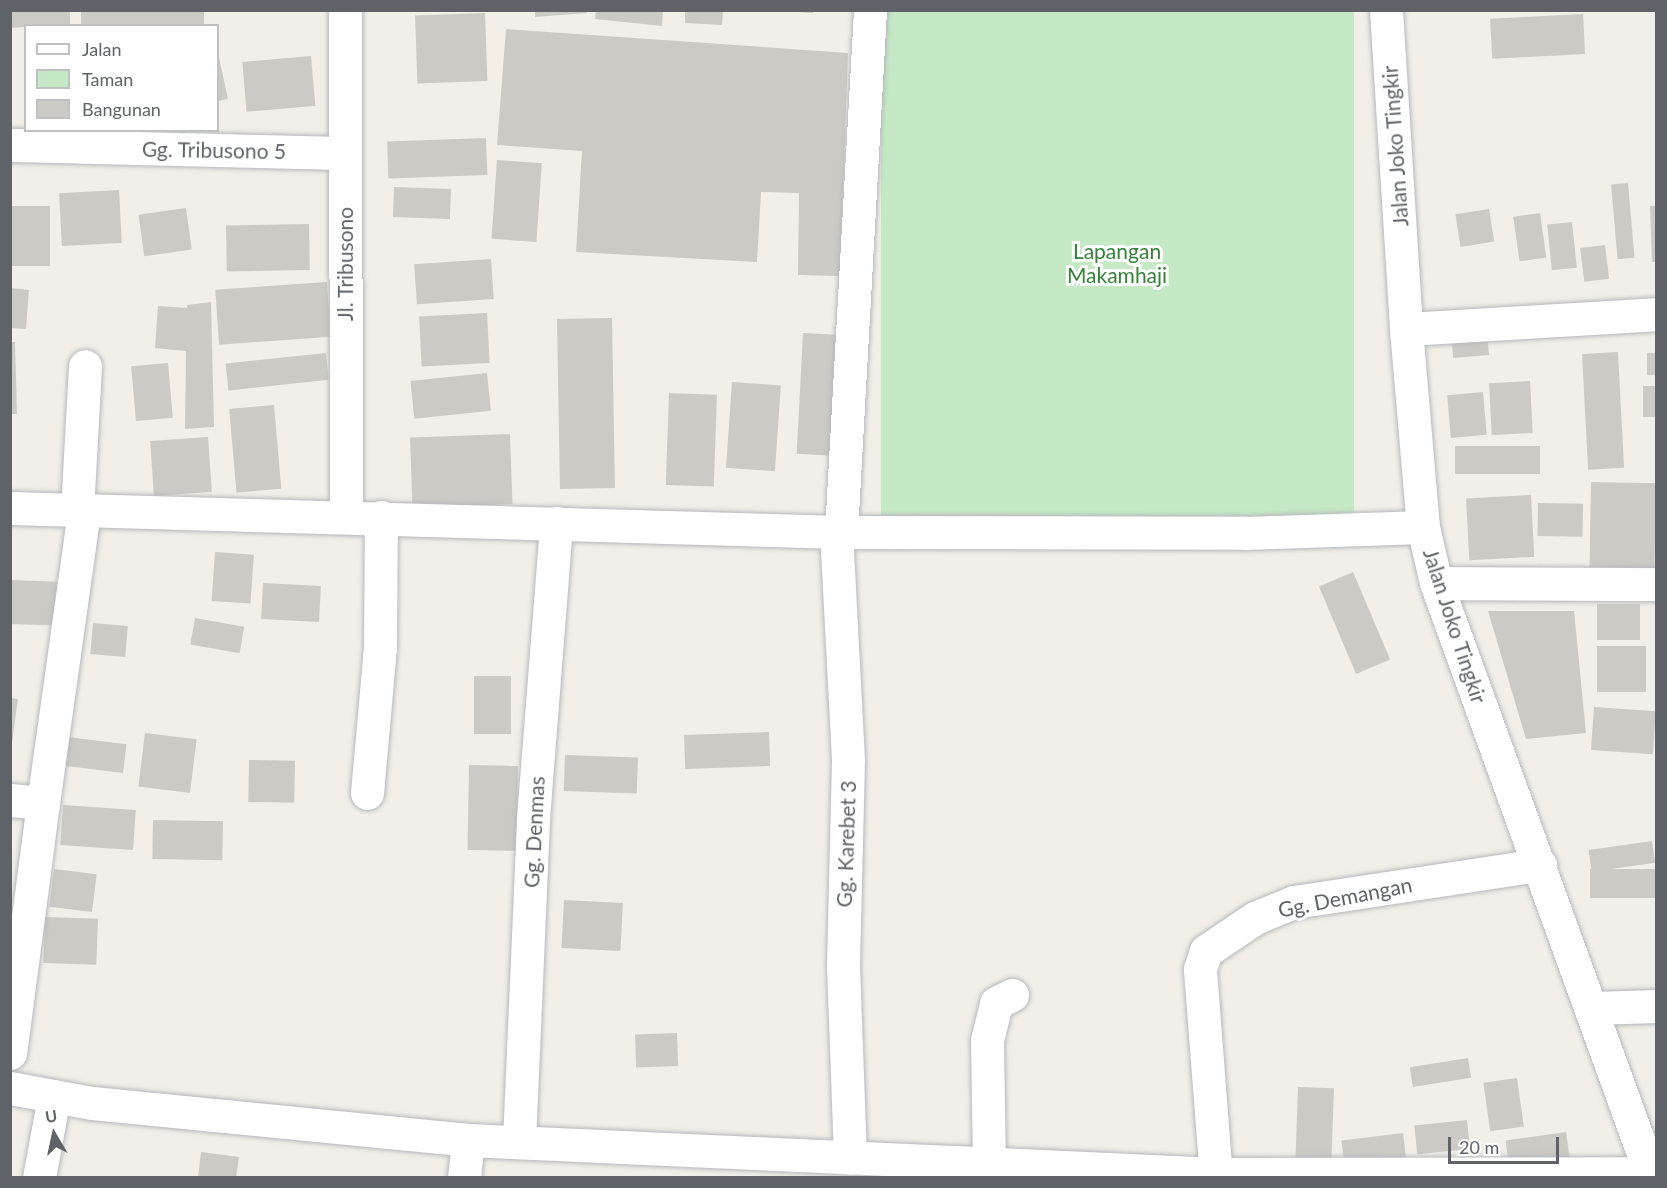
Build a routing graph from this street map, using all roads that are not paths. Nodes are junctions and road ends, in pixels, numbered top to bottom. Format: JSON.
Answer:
{"nodes":[{"id":1,"x":345,"y":10,"type":"edge"},
{"id":2,"x":870,"y":10,"type":"edge"},
{"id":3,"x":1386,"y":10,"type":"edge"},
{"id":4,"x":10,"y":145,"type":"edge"},
{"id":5,"x":345,"y":153,"type":"junction"},
{"id":6,"x":1656,"y":314,"type":"edge"},
{"id":7,"x":1406,"y":329,"type":"junction"},
{"id":8,"x":85,"y":366,"type":"dead end"},
{"id":9,"x":10,"y":508,"type":"edge"},
{"id":10,"x":81,"y":511,"type":"junction"},
{"id":11,"x":346,"y":517,"type":"junction"},
{"id":12,"x":381,"y":517,"type":"junction"},
{"id":13,"x":556,"y":523,"type":"junction"},
{"id":14,"x":1423,"y":527,"type":"junction"},
{"id":15,"x":839,"y":532,"type":"junction"},
{"id":16,"x":1436,"y":583,"type":"junction"},
{"id":17,"x":1656,"y":584,"type":"edge"},
{"id":18,"x":367,"y":793,"type":"dead end"},
{"id":19,"x":10,"y":800,"type":"edge"},
{"id":20,"x":41,"y":818,"type":"junction"},
{"id":21,"x":1540,"y":865,"type":"junction"},
{"id":22,"x":1012,"y":995,"type":"dead end"},
{"id":23,"x":1656,"y":1006,"type":"edge"},
{"id":24,"x":1592,"y":1008,"type":"junction"},
{"id":25,"x":10,"y":1053,"type":"edge"},
{"id":26,"x":10,"y":1088,"type":"edge"},
{"id":27,"x":54,"y":1096,"type":"junction"},
{"id":28,"x":468,"y":1140,"type":"junction"},
{"id":29,"x":519,"y":1142,"type":"junction"},
{"id":30,"x":850,"y":1158,"type":"junction"},
{"id":31,"x":804,"y":1166,"type":"edge"},
{"id":32,"x":969,"y":1170,"type":"edge"},
{"id":33,"x":1651,"y":1175,"type":"edge"},
{"id":34,"x":1216,"y":1176,"type":"edge"},
{"id":35,"x":1394,"y":1177,"type":"edge"},
{"id":36,"x":39,"y":1178,"type":"edge"},
{"id":37,"x":464,"y":1178,"type":"edge"}],
"edges":[{"from":1,"to":5,"type":"street","name":"Jl. Tribusono"},
{"from":2,"to":15,"type":"street","name":"Gg. Karebet 3"},
{"from":3,"to":7,"type":"street","name":"Jalan Joko Tingkir"},
{"from":4,"to":5,"type":"street","name":"Gg. Tribusono 5"},
{"from":5,"to":11,"type":"street","name":"Jl. Tribusono"},
{"from":6,"to":7,"type":"street"},
{"from":7,"to":14,"type":"street","name":"Jalan Joko Tingkir"},
{"from":8,"to":10,"type":"street"},
{"from":9,"to":10,"type":"street"},
{"from":10,"to":11,"type":"street"},
{"from":10,"to":20,"type":"street"},
{"from":11,"to":12,"type":"street"},
{"from":12,"to":13,"type":"street"},
{"from":12,"to":18,"type":"street"},
{"from":13,"to":15,"type":"street"},
{"from":13,"to":29,"type":"street","name":"Gg. Denmas"},
{"from":14,"to":15,"type":"street"},
{"from":14,"to":16,"type":"street","name":"Jalan Joko Tingkir"},
{"from":15,"to":30,"type":"street","name":"Gg. Karebet 3"},
{"from":16,"to":17,"type":"street"},
{"from":16,"to":21,"type":"street","name":"Jalan Joko Tingkir"},
{"from":19,"to":20,"type":"street"},
{"from":20,"to":25,"type":"street"},
{"from":21,"to":24,"type":"street","name":"Jalan Joko Tingkir"},
{"from":21,"to":34,"type":"street","name":"Gg. Demangan"},
{"from":22,"to":32,"type":"street"},
{"from":23,"to":24,"type":"street"},
{"from":24,"to":33,"type":"street","name":"Jalan Joko Tingkir"},
{"from":26,"to":27,"type":"street"},
{"from":27,"to":28,"type":"street"},
{"from":27,"to":36,"type":"street"},
{"from":28,"to":29,"type":"street"},
{"from":28,"to":37,"type":"street"},
{"from":29,"to":31,"type":"street"},
{"from":30,"to":31,"type":"street"},
{"from":30,"to":32,"type":"street"},
{"from":32,"to":34,"type":"street"},
{"from":33,"to":35,"type":"street"},
{"from":34,"to":35,"type":"street"}]}
